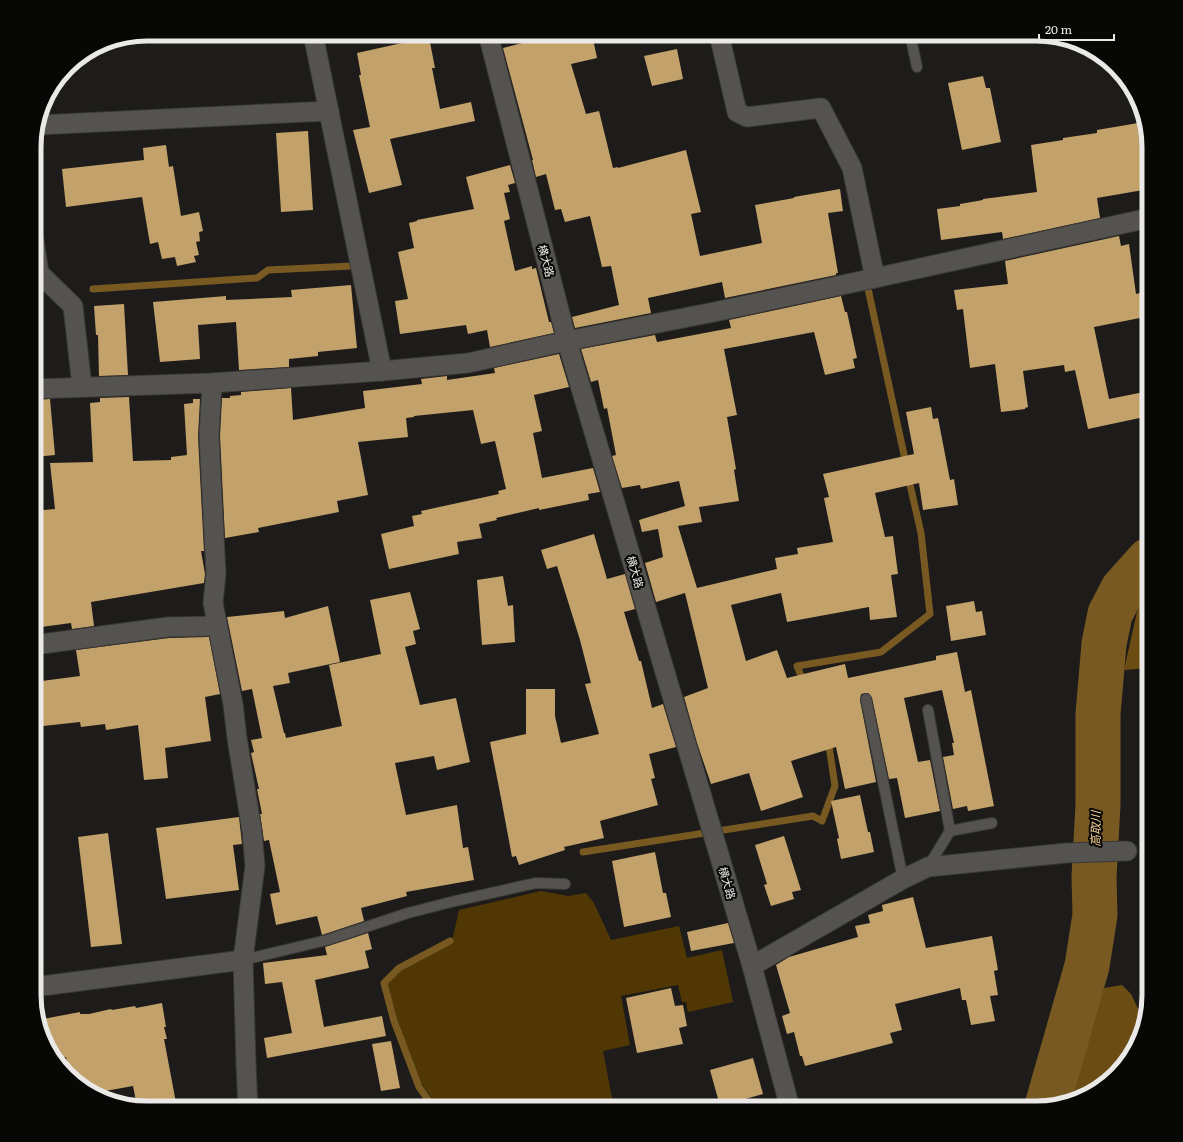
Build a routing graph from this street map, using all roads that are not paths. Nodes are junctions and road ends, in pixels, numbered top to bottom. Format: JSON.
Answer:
{"nodes":[{"id":1,"x":314,"y":41,"type":"edge"},
{"id":2,"x":490,"y":41,"type":"edge"},
{"id":3,"x":721,"y":41,"type":"edge"},
{"id":4,"x":911,"y":41,"type":"edge"},
{"id":5,"x":916,"y":67,"type":"dead end"},
{"id":6,"x":329,"y":111,"type":"junction"},
{"id":7,"x":43,"y":125,"type":"edge"},
{"id":8,"x":1142,"y":220,"type":"edge"},
{"id":9,"x":41,"y":275,"type":"edge"},
{"id":10,"x":875,"y":278,"type":"junction"},
{"id":11,"x":567,"y":341,"type":"junction"},
{"id":12,"x":382,"y":371,"type":"junction"},
{"id":13,"x":212,"y":383,"type":"junction"},
{"id":14,"x":82,"y":387,"type":"junction"},
{"id":15,"x":41,"y":389,"type":"edge"},
{"id":16,"x":217,"y":626,"type":"junction"},
{"id":17,"x":41,"y":644,"type":"edge"},
{"id":18,"x":866,"y":699,"type":"dead end"},
{"id":19,"x":928,"y":710,"type":"dead end"},
{"id":20,"x":992,"y":823,"type":"dead end"},
{"id":21,"x":950,"y":831,"type":"junction"},
{"id":22,"x":1127,"y":851,"type":"dead end"},
{"id":23,"x":928,"y":867,"type":"junction"},
{"id":24,"x":903,"y":879,"type":"junction"},
{"id":25,"x":564,"y":884,"type":"dead end"},
{"id":26,"x":243,"y":960,"type":"junction"},
{"id":27,"x":752,"y":966,"type":"junction"},
{"id":28,"x":41,"y":986,"type":"edge"},
{"id":29,"x":248,"y":1101,"type":"edge"},
{"id":30,"x":788,"y":1101,"type":"edge"}],
"edges":[{"from":1,"to":6,"type":"street"},
{"from":2,"to":11,"type":"street","name":"横大路"},
{"from":3,"to":10,"type":"street"},
{"from":4,"to":5,"type":"lane"},
{"from":6,"to":7,"type":"street"},
{"from":6,"to":12,"type":"street"},
{"from":8,"to":10,"type":"street"},
{"from":9,"to":14,"type":"street"},
{"from":10,"to":11,"type":"street"},
{"from":11,"to":12,"type":"street"},
{"from":11,"to":27,"type":"street","name":"横大路"},
{"from":12,"to":13,"type":"street"},
{"from":13,"to":14,"type":"street"},
{"from":13,"to":16,"type":"street"},
{"from":14,"to":15,"type":"street"},
{"from":16,"to":17,"type":"street"},
{"from":16,"to":26,"type":"street"},
{"from":18,"to":24,"type":"lane"},
{"from":19,"to":21,"type":"lane"},
{"from":20,"to":21,"type":"lane"},
{"from":21,"to":23,"type":"lane"},
{"from":22,"to":23,"type":"street"},
{"from":23,"to":24,"type":"street"},
{"from":24,"to":27,"type":"street"},
{"from":25,"to":26,"type":"lane"},
{"from":26,"to":28,"type":"street"},
{"from":26,"to":29,"type":"street"},
{"from":27,"to":30,"type":"street","name":"横大路"}]}
